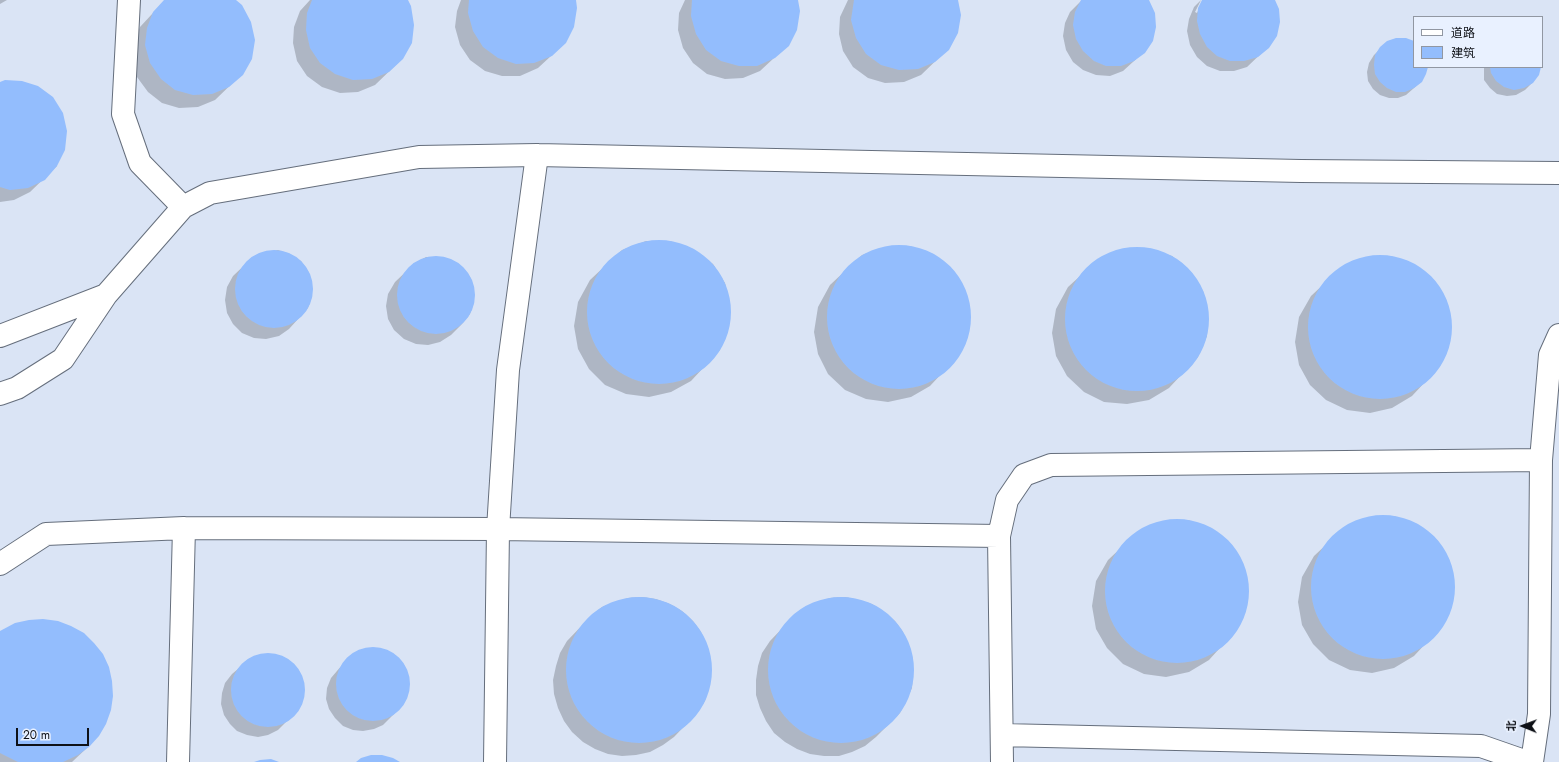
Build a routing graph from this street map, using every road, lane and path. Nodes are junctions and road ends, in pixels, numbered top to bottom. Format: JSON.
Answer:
{"nodes":[{"id":1,"x":129,"y":0,"type":"edge"},
{"id":2,"x":537,"y":156,"type":"junction"},
{"id":3,"x":1559,"y":173,"type":"edge"},
{"id":4,"x":183,"y":208,"type":"junction"},
{"id":5,"x":106,"y":295,"type":"junction"},
{"id":6,"x":0,"y":336,"type":"edge"},
{"id":7,"x":1559,"y":336,"type":"edge"},
{"id":8,"x":0,"y":394,"type":"edge"},
{"id":9,"x":1541,"y":460,"type":"junction"},
{"id":10,"x":184,"y":528,"type":"junction"},
{"id":11,"x":498,"y":529,"type":"junction"},
{"id":12,"x":999,"y":536,"type":"junction"},
{"id":13,"x":0,"y":564,"type":"edge"},
{"id":14,"x":1002,"y":735,"type":"junction"},
{"id":15,"x":178,"y":762,"type":"edge"},
{"id":16,"x":495,"y":762,"type":"edge"},
{"id":17,"x":1002,"y":762,"type":"edge"},
{"id":18,"x":1527,"y":762,"type":"edge"},
{"id":19,"x":1532,"y":762,"type":"edge"}],
"edges":[{"from":1,"to":4,"type":"street"},
{"from":2,"to":3,"type":"street"},
{"from":2,"to":4,"type":"street"},
{"from":2,"to":11,"type":"street"},
{"from":4,"to":5,"type":"street"},
{"from":5,"to":6,"type":"street"},
{"from":5,"to":8,"type":"street"},
{"from":7,"to":9,"type":"street"},
{"from":9,"to":12,"type":"street"},
{"from":9,"to":19,"type":"street"},
{"from":10,"to":11,"type":"street"},
{"from":10,"to":13,"type":"street"},
{"from":10,"to":15,"type":"street"},
{"from":11,"to":12,"type":"street"},
{"from":11,"to":16,"type":"street"},
{"from":12,"to":14,"type":"street"},
{"from":14,"to":17,"type":"street"},
{"from":14,"to":18,"type":"street"}]}
